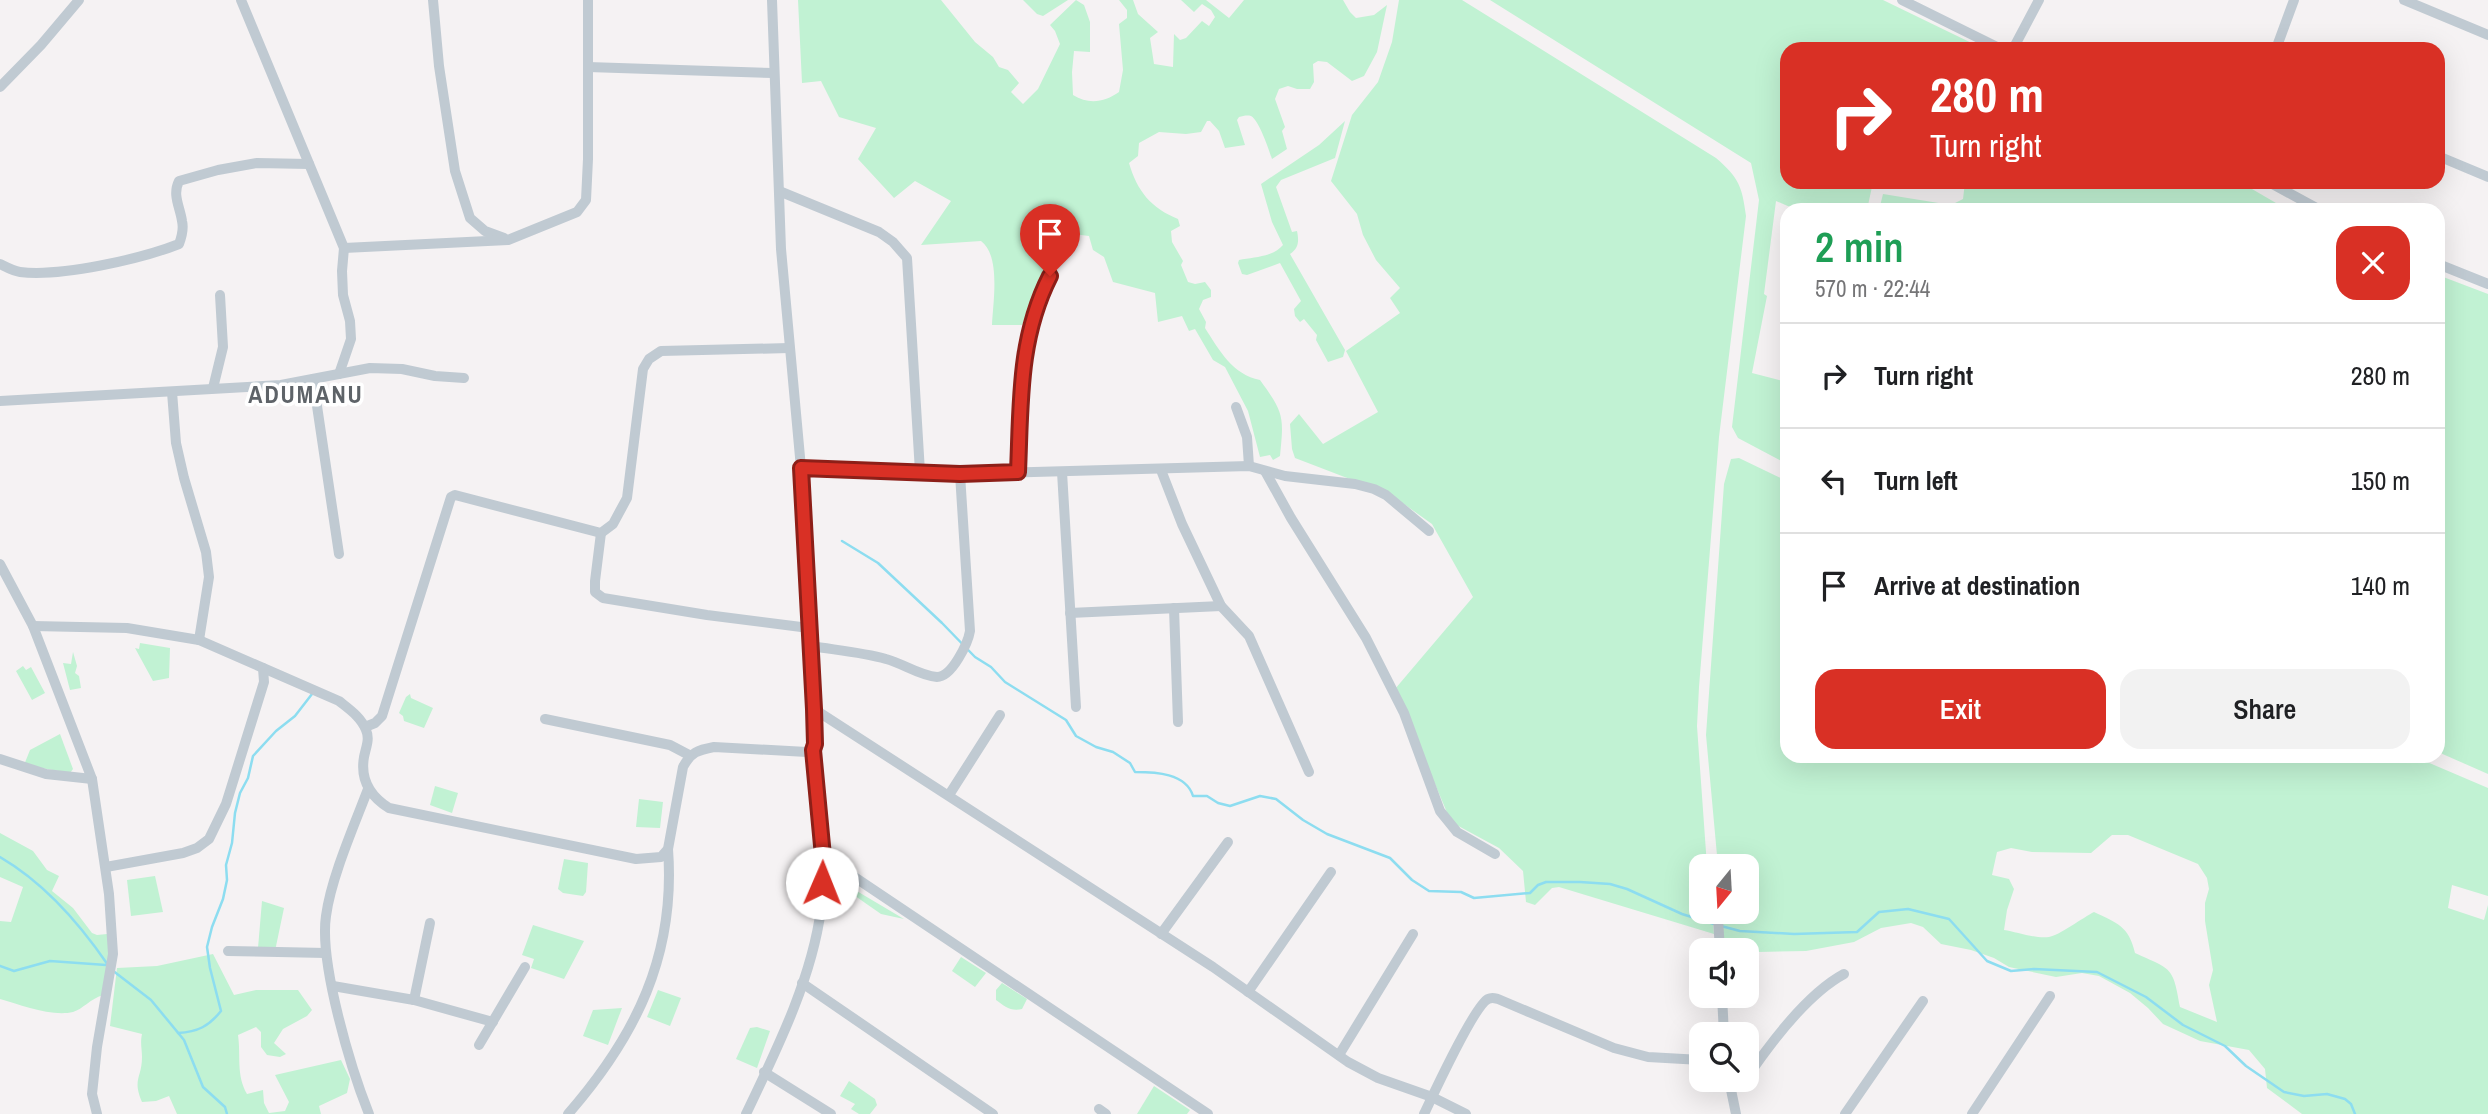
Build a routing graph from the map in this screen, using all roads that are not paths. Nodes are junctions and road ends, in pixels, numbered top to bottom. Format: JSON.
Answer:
{"nodes":[{"id":1,"x":79,"y":0,"type":"edge"},
{"id":2,"x":241,"y":0,"type":"edge"},
{"id":3,"x":433,"y":0,"type":"edge"},
{"id":4,"x":588,"y":0,"type":"edge"},
{"id":5,"x":772,"y":0,"type":"edge"},
{"id":6,"x":1902,"y":0,"type":"edge"},
{"id":7,"x":2039,"y":0,"type":"edge"},
{"id":8,"x":2294,"y":0,"type":"edge"},
{"id":9,"x":2404,"y":0,"type":"edge"},
{"id":10,"x":2488,"y":35,"type":"edge"},
{"id":11,"x":1987,"y":42,"type":"edge"},
{"id":12,"x":2017,"y":42,"type":"edge"},
{"id":13,"x":2279,"y":42,"type":"edge"},
{"id":14,"x":588,"y":67,"type":"junction"},
{"id":15,"x":773,"y":73,"type":"junction"},
{"id":16,"x":0,"y":87,"type":"edge"},
{"id":17,"x":2445,"y":159,"type":"edge"},
{"id":18,"x":309,"y":164,"type":"junction"},
{"id":19,"x":2488,"y":177,"type":"edge"},
{"id":20,"x":2282,"y":189,"type":"edge"},
{"id":21,"x":779,"y":191,"type":"junction"},
{"id":22,"x":2307,"y":203,"type":"edge"},
{"id":23,"x":508,"y":240,"type":"junction"},
{"id":24,"x":344,"y":248,"type":"junction"},
{"id":25,"x":0,"y":264,"type":"edge"},
{"id":26,"x":2445,"y":267,"type":"edge"},
{"id":27,"x":1050,"y":276,"type":"dead end"},
{"id":28,"x":2488,"y":284,"type":"edge"},
{"id":29,"x":220,"y":295,"type":"dead end"},
{"id":30,"x":789,"y":348,"type":"junction"},
{"id":31,"x":339,"y":374,"type":"junction"},
{"id":32,"x":464,"y":378,"type":"dead end"},
{"id":33,"x":313,"y":379,"type":"junction"},
{"id":34,"x":213,"y":388,"type":"junction"},
{"id":35,"x":172,"y":392,"type":"junction"},
{"id":36,"x":0,"y":401,"type":"edge"},
{"id":37,"x":1236,"y":407,"type":"dead end"},
{"id":38,"x":1249,"y":466,"type":"junction"},
{"id":39,"x":801,"y":468,"type":"junction"},
{"id":40,"x":1161,"y":470,"type":"junction"},
{"id":41,"x":1265,"y":471,"type":"junction"},
{"id":42,"x":920,"y":472,"type":"junction"},
{"id":43,"x":1018,"y":472,"type":"junction"},
{"id":44,"x":1062,"y":472,"type":"junction"},
{"id":45,"x":960,"y":474,"type":"junction"},
{"id":46,"x":1429,"y":531,"type":"dead end"},
{"id":47,"x":601,"y":533,"type":"junction"},
{"id":48,"x":340,"y":554,"type":"dead end"},
{"id":49,"x":0,"y":564,"type":"edge"},
{"id":50,"x":1221,"y":606,"type":"junction"},
{"id":51,"x":1174,"y":608,"type":"junction"},
{"id":52,"x":1070,"y":612,"type":"junction"},
{"id":53,"x":33,"y":626,"type":"junction"},
{"id":54,"x":809,"y":628,"type":"junction"},
{"id":55,"x":199,"y":640,"type":"junction"},
{"id":56,"x":811,"y":646,"type":"junction"},
{"id":57,"x":263,"y":668,"type":"junction"},
{"id":58,"x":1076,"y":708,"type":"dead end"},
{"id":59,"x":814,"y":709,"type":"junction"},
{"id":60,"x":1000,"y":715,"type":"dead end"},
{"id":61,"x":545,"y":719,"type":"dead end"},
{"id":62,"x":1178,"y":722,"type":"dead end"},
{"id":63,"x":365,"y":727,"type":"junction"},
{"id":64,"x":813,"y":750,"type":"junction"},
{"id":65,"x":689,"y":755,"type":"junction"},
{"id":66,"x":0,"y":759,"type":"edge"},
{"id":67,"x":1309,"y":772,"type":"dead end"},
{"id":68,"x":92,"y":779,"type":"junction"},
{"id":69,"x":368,"y":789,"type":"junction"},
{"id":70,"x":949,"y":795,"type":"junction"},
{"id":71,"x":1228,"y":842,"type":"dead end"},
{"id":72,"x":668,"y":849,"type":"junction"},
{"id":73,"x":1495,"y":854,"type":"dead end"},
{"id":74,"x":823,"y":856,"type":"junction"},
{"id":75,"x":106,"y":867,"type":"junction"},
{"id":76,"x":1331,"y":872,"type":"dead end"},
{"id":77,"x":430,"y":923,"type":"dead end"},
{"id":78,"x":1161,"y":934,"type":"junction"},
{"id":79,"x":1413,"y":934,"type":"dead end"},
{"id":80,"x":228,"y":951,"type":"dead end"},
{"id":81,"x":326,"y":953,"type":"junction"},
{"id":82,"x":526,"y":967,"type":"dead end"},
{"id":83,"x":1844,"y":974,"type":"dead end"},
{"id":84,"x":802,"y":983,"type":"junction"},
{"id":85,"x":333,"y":985,"type":"junction"},
{"id":86,"x":1248,"y":992,"type":"junction"},
{"id":87,"x":2050,"y":996,"type":"dead end"},
{"id":88,"x":414,"y":1000,"type":"junction"},
{"id":89,"x":1923,"y":1001,"type":"dead end"},
{"id":90,"x":493,"y":1022,"type":"junction"},
{"id":91,"x":478,"y":1045,"type":"dead end"},
{"id":92,"x":1339,"y":1055,"type":"junction"},
{"id":93,"x":1689,"y":1059,"type":"edge"},
{"id":94,"x":1759,"y":1060,"type":"edge"},
{"id":95,"x":764,"y":1072,"type":"junction"},
{"id":96,"x":1732,"y":1092,"type":"edge"},
{"id":97,"x":1738,"y":1092,"type":"edge"},
{"id":98,"x":1432,"y":1097,"type":"junction"},
{"id":99,"x":1734,"y":1098,"type":"junction"},
{"id":100,"x":97,"y":1114,"type":"edge"},
{"id":101,"x":369,"y":1114,"type":"edge"},
{"id":102,"x":568,"y":1114,"type":"edge"},
{"id":103,"x":746,"y":1114,"type":"edge"},
{"id":104,"x":831,"y":1114,"type":"edge"},
{"id":105,"x":993,"y":1114,"type":"edge"},
{"id":106,"x":1208,"y":1114,"type":"edge"},
{"id":107,"x":1424,"y":1114,"type":"edge"},
{"id":108,"x":1466,"y":1114,"type":"edge"},
{"id":109,"x":1736,"y":1114,"type":"edge"},
{"id":110,"x":1845,"y":1114,"type":"edge"},
{"id":111,"x":1972,"y":1114,"type":"edge"}],
"edges":[{"from":1,"to":16,"type":"street"},
{"from":2,"to":18,"type":"street"},
{"from":3,"to":23,"type":"street"},
{"from":4,"to":14,"type":"street"},
{"from":5,"to":15,"type":"street"},
{"from":6,"to":11,"type":"street"},
{"from":7,"to":12,"type":"street"},
{"from":8,"to":13,"type":"street"},
{"from":9,"to":10,"type":"street"},
{"from":14,"to":15,"type":"street"},
{"from":14,"to":23,"type":"street"},
{"from":15,"to":21,"type":"street"},
{"from":17,"to":19,"type":"street"},
{"from":18,"to":24,"type":"street"},
{"from":18,"to":25,"type":"street"},
{"from":20,"to":22,"type":"street"},
{"from":21,"to":30,"type":"street"},
{"from":21,"to":42,"type":"street"},
{"from":23,"to":24,"type":"street"},
{"from":24,"to":31,"type":"street"},
{"from":26,"to":28,"type":"street"},
{"from":27,"to":43,"type":"street"},
{"from":29,"to":34,"type":"street"},
{"from":30,"to":39,"type":"street"},
{"from":30,"to":47,"type":"street"},
{"from":31,"to":32,"type":"street"},
{"from":31,"to":33,"type":"street"},
{"from":33,"to":34,"type":"street"},
{"from":33,"to":48,"type":"street"},
{"from":34,"to":35,"type":"street"},
{"from":35,"to":36,"type":"street"},
{"from":35,"to":55,"type":"street"},
{"from":37,"to":38,"type":"street"},
{"from":38,"to":40,"type":"street"},
{"from":38,"to":41,"type":"street"},
{"from":39,"to":42,"type":"street"},
{"from":39,"to":54,"type":"street"},
{"from":40,"to":44,"type":"street"},
{"from":40,"to":50,"type":"street"},
{"from":41,"to":46,"type":"street"},
{"from":41,"to":73,"type":"street"},
{"from":42,"to":45,"type":"street"},
{"from":43,"to":44,"type":"street"},
{"from":43,"to":45,"type":"street"},
{"from":44,"to":52,"type":"street"},
{"from":45,"to":56,"type":"street"},
{"from":47,"to":54,"type":"street"},
{"from":47,"to":63,"type":"street"},
{"from":49,"to":53,"type":"street"},
{"from":50,"to":51,"type":"street"},
{"from":50,"to":67,"type":"street"},
{"from":51,"to":52,"type":"street"},
{"from":51,"to":62,"type":"street"},
{"from":52,"to":58,"type":"street"},
{"from":53,"to":55,"type":"street"},
{"from":53,"to":68,"type":"street"},
{"from":54,"to":56,"type":"street"},
{"from":55,"to":57,"type":"street"},
{"from":56,"to":59,"type":"street"},
{"from":57,"to":63,"type":"street"},
{"from":57,"to":75,"type":"street"},
{"from":59,"to":64,"type":"street"},
{"from":59,"to":70,"type":"street"},
{"from":60,"to":70,"type":"street"},
{"from":61,"to":65,"type":"street"},
{"from":63,"to":69,"type":"street"},
{"from":64,"to":65,"type":"street"},
{"from":64,"to":74,"type":"street"},
{"from":65,"to":72,"type":"street"},
{"from":66,"to":68,"type":"street"},
{"from":68,"to":75,"type":"street"},
{"from":69,"to":72,"type":"street"},
{"from":69,"to":81,"type":"street"},
{"from":70,"to":78,"type":"street"},
{"from":71,"to":78,"type":"street"},
{"from":72,"to":102,"type":"street"},
{"from":74,"to":84,"type":"street"},
{"from":74,"to":106,"type":"street"},
{"from":75,"to":100,"type":"street"},
{"from":76,"to":86,"type":"street"},
{"from":77,"to":88,"type":"street"},
{"from":78,"to":86,"type":"street"},
{"from":79,"to":92,"type":"street"},
{"from":80,"to":81,"type":"street"},
{"from":81,"to":85,"type":"street"},
{"from":82,"to":90,"type":"street"},
{"from":83,"to":94,"type":"street"},
{"from":84,"to":95,"type":"street"},
{"from":84,"to":105,"type":"street"},
{"from":85,"to":88,"type":"street"},
{"from":85,"to":101,"type":"street"},
{"from":86,"to":92,"type":"street"},
{"from":87,"to":111,"type":"street"},
{"from":88,"to":90,"type":"street"},
{"from":89,"to":110,"type":"street"},
{"from":90,"to":91,"type":"street"},
{"from":92,"to":98,"type":"street"},
{"from":93,"to":98,"type":"street"},
{"from":95,"to":103,"type":"street"},
{"from":95,"to":104,"type":"street"},
{"from":96,"to":99,"type":"street"},
{"from":97,"to":99,"type":"street"},
{"from":98,"to":107,"type":"street"},
{"from":98,"to":108,"type":"street"},
{"from":99,"to":109,"type":"street"}]}
